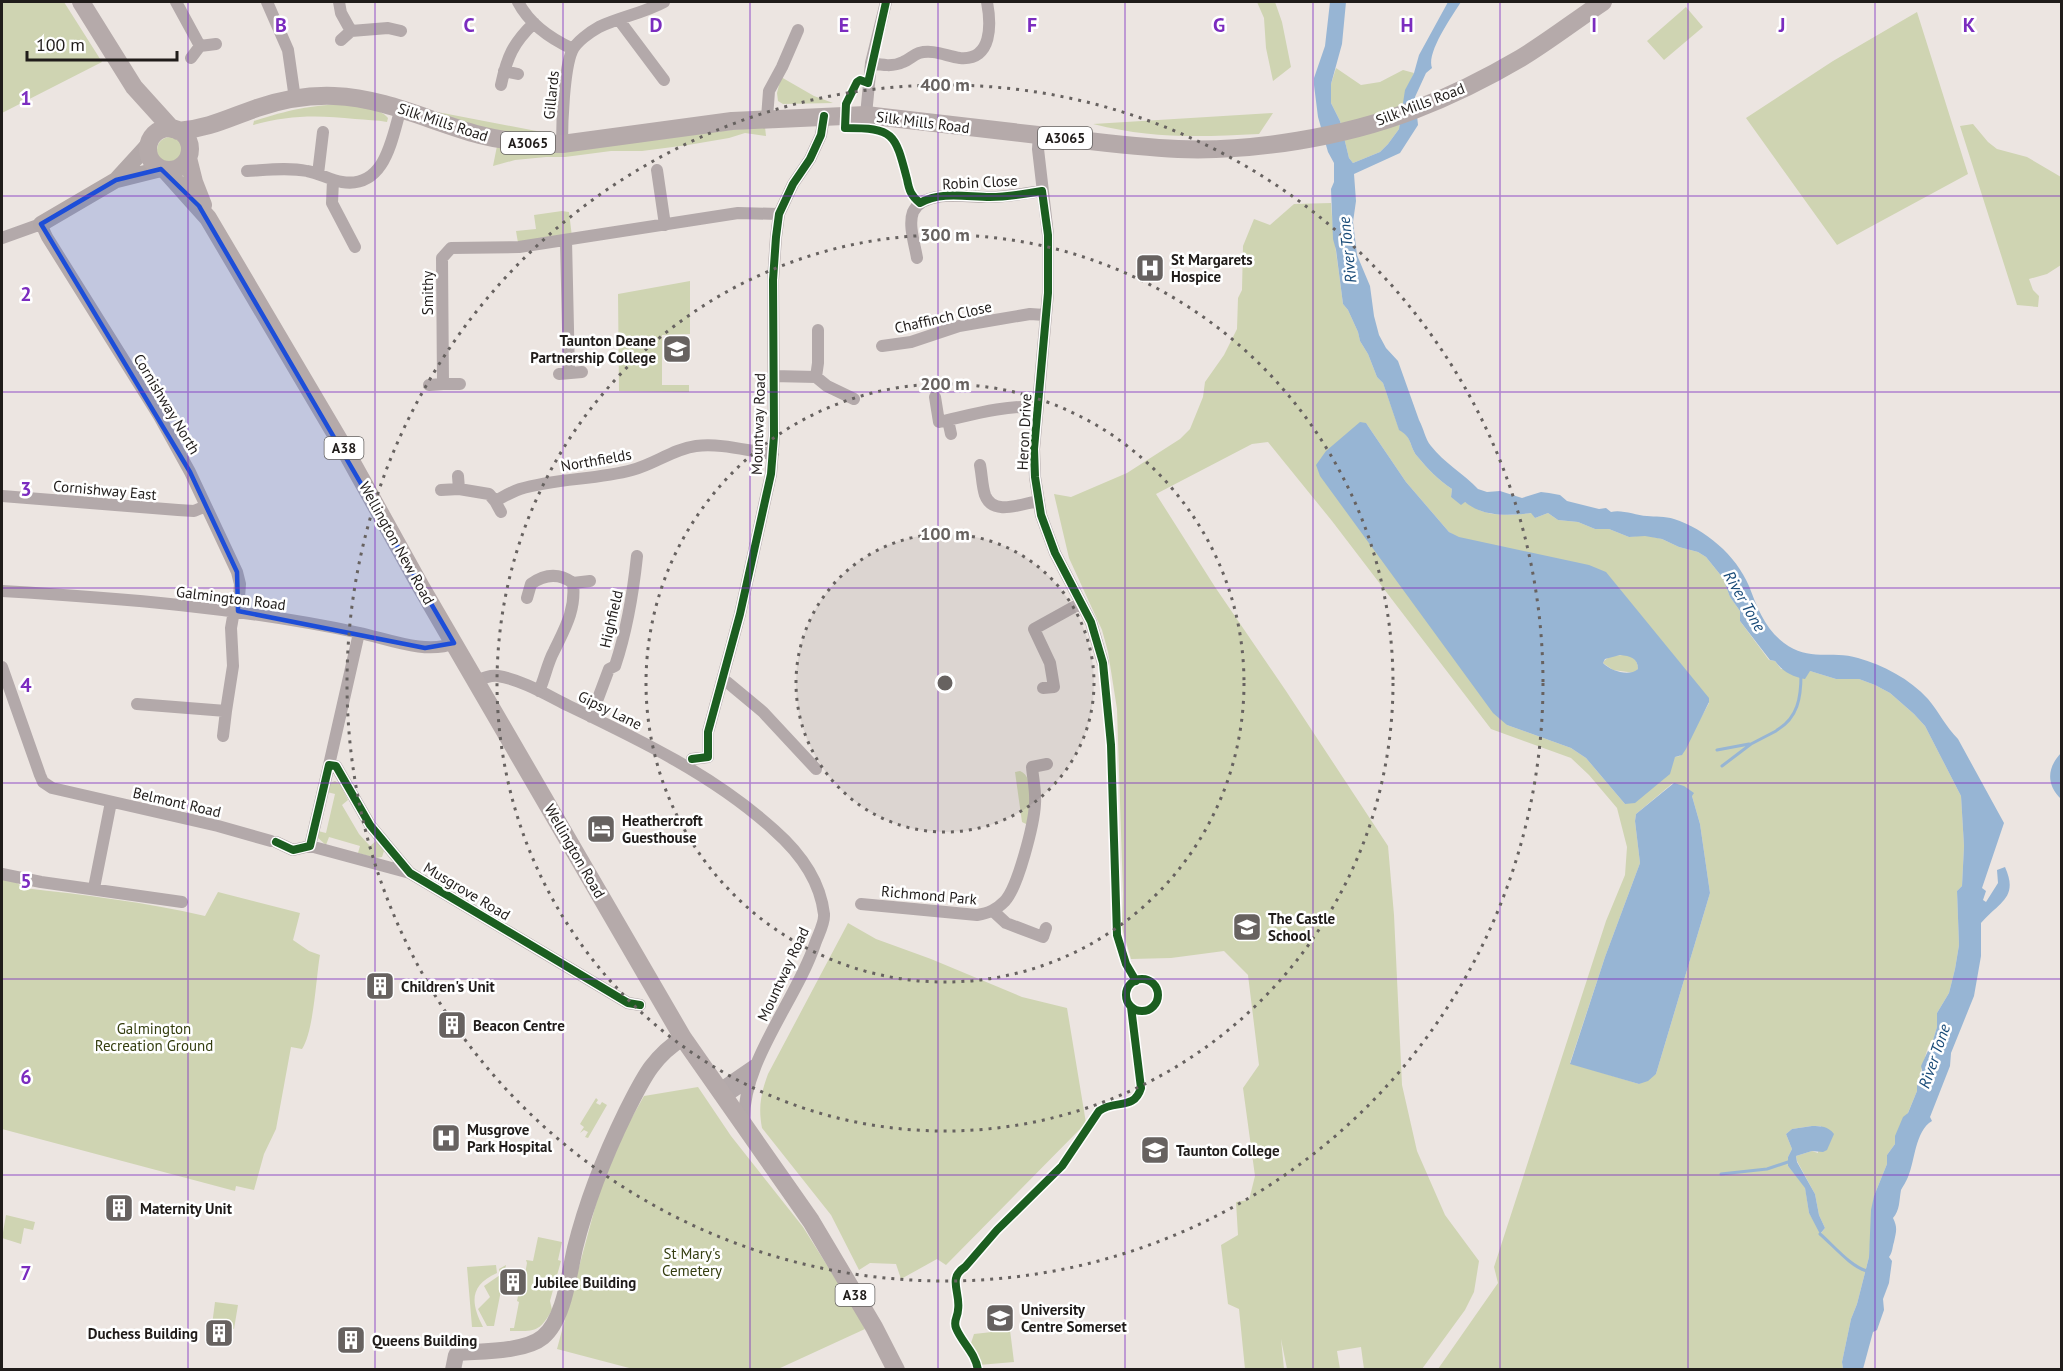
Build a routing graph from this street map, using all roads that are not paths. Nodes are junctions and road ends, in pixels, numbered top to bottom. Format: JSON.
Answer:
{"nodes":[{"id":1,"x":81,"y":2,"type":"edge"},
{"id":2,"x":176,"y":2,"type":"edge"},
{"id":3,"x":267,"y":2,"type":"edge"},
{"id":4,"x":339,"y":2,"type":"edge"},
{"id":5,"x":517,"y":2,"type":"edge"},
{"id":6,"x":664,"y":2,"type":"edge"},
{"id":7,"x":886,"y":2,"type":"edge"},
{"id":8,"x":987,"y":2,"type":"edge"},
{"id":9,"x":1603,"y":2,"type":"edge"},
{"id":10,"x":619,"y":20,"type":"junction"},
{"id":11,"x":534,"y":23,"type":"junction"},
{"id":12,"x":798,"y":30,"type":"dead end"},
{"id":13,"x":351,"y":31,"type":"junction"},
{"id":14,"x":401,"y":31,"type":"dead end"},
{"id":15,"x":341,"y":40,"type":"dead end"},
{"id":16,"x":216,"y":44,"type":"dead end"},
{"id":17,"x":200,"y":46,"type":"junction"},
{"id":18,"x":573,"y":49,"type":"junction"},
{"id":19,"x":191,"y":58,"type":"dead end"},
{"id":20,"x":665,"y":59,"type":"dead end"},
{"id":21,"x":871,"y":63,"type":"junction"},
{"id":22,"x":654,"y":68,"type":"junction"},
{"id":23,"x":504,"y":71,"type":"junction"},
{"id":24,"x":518,"y":74,"type":"dead end"},
{"id":25,"x":664,"y":80,"type":"dead end"},
{"id":26,"x":501,"y":85,"type":"dead end"},
{"id":27,"x":134,"y":87,"type":"junction"},
{"id":28,"x":295,"y":99,"type":"junction"},
{"id":29,"x":401,"y":108,"type":"junction"},
{"id":30,"x":866,"y":115,"type":"junction"},
{"id":31,"x":824,"y":116,"type":"junction"},
{"id":32,"x":767,"y":118,"type":"junction"},
{"id":33,"x":221,"y":123,"type":"junction"},
{"id":34,"x":175,"y":130,"type":"junction"},
{"id":35,"x":1039,"y":135,"type":"junction"},
{"id":36,"x":320,"y":139,"type":"dead end"},
{"id":37,"x":150,"y":142,"type":"junction"},
{"id":38,"x":562,"y":144,"type":"junction"},
{"id":39,"x":188,"y":157,"type":"junction"},
{"id":40,"x":163,"y":169,"type":"junction"},
{"id":41,"x":657,"y":170,"type":"dead end"},
{"id":42,"x":318,"y":174,"type":"junction"},
{"id":43,"x":116,"y":180,"type":"junction"},
{"id":44,"x":333,"y":180,"type":"junction"},
{"id":45,"x":259,"y":184,"type":"dead end"},
{"id":46,"x":1042,"y":191,"type":"junction"},
{"id":47,"x":780,"y":214,"type":"junction"},
{"id":48,"x":208,"y":218,"type":"junction"},
{"id":49,"x":41,"y":224,"type":"junction"},
{"id":50,"x":665,"y":225,"type":"junction"},
{"id":51,"x":2,"y":238,"type":"edge"},
{"id":52,"x":354,"y":238,"type":"dead end"},
{"id":53,"x":566,"y":240,"type":"junction"},
{"id":54,"x":916,"y":258,"type":"dead end"},
{"id":55,"x":1046,"y":315,"type":"junction"},
{"id":56,"x":818,"y":330,"type":"dead end"},
{"id":57,"x":882,"y":346,"type":"dead end"},
{"id":58,"x":570,"y":373,"type":"dead end"},
{"id":59,"x":773,"y":376,"type":"junction"},
{"id":60,"x":816,"y":377,"type":"junction"},
{"id":61,"x":443,"y":384,"type":"junction"},
{"id":62,"x":460,"y":384,"type":"dead end"},
{"id":63,"x":429,"y":385,"type":"dead end"},
{"id":64,"x":935,"y":397,"type":"dead end"},
{"id":65,"x":854,"y":399,"type":"dead end"},
{"id":66,"x":1037,"y":407,"type":"junction"},
{"id":67,"x":948,"y":420,"type":"junction"},
{"id":68,"x":951,"y":434,"type":"dead end"},
{"id":69,"x":773,"y":454,"type":"junction"},
{"id":70,"x":980,"y":465,"type":"dead end"},
{"id":71,"x":441,"y":490,"type":"dead end"},
{"id":72,"x":2,"y":496,"type":"edge"},
{"id":73,"x":1039,"y":501,"type":"junction"},
{"id":74,"x":206,"y":506,"type":"junction"},
{"id":75,"x":637,"y":556,"type":"dead end"},
{"id":76,"x":590,"y":581,"type":"dead end"},
{"id":77,"x":573,"y":583,"type":"junction"},
{"id":78,"x":2,"y":591,"type":"edge"},
{"id":79,"x":527,"y":598,"type":"dead end"},
{"id":80,"x":1081,"y":603,"type":"junction"},
{"id":81,"x":236,"y":611,"type":"junction"},
{"id":82,"x":359,"y":633,"type":"junction"},
{"id":83,"x":454,"y":643,"type":"junction"},
{"id":84,"x":1103,"y":663,"type":"dead end"},
{"id":85,"x":2,"y":667,"type":"edge"},
{"id":86,"x":476,"y":681,"type":"junction"},
{"id":87,"x":723,"y":681,"type":"junction"},
{"id":88,"x":1053,"y":687,"type":"dead end"},
{"id":89,"x":539,"y":691,"type":"junction"},
{"id":90,"x":137,"y":704,"type":"dead end"},
{"id":91,"x":226,"y":711,"type":"junction"},
{"id":92,"x":591,"y":717,"type":"junction"},
{"id":93,"x":223,"y":736,"type":"dead end"},
{"id":94,"x":692,"y":759,"type":"dead end"},
{"id":95,"x":1047,"y":764,"type":"dead end"},
{"id":96,"x":329,"y":765,"type":"junction"},
{"id":97,"x":816,"y":769,"type":"dead end"},
{"id":98,"x":724,"y":791,"type":"joint"},
{"id":99,"x":111,"y":802,"type":"junction"},
{"id":100,"x":237,"y":831,"type":"joint"},
{"id":101,"x":251,"y":837,"type":"junction"},
{"id":102,"x":310,"y":846,"type":"junction"},
{"id":103,"x":248,"y":850,"type":"dead end"},
{"id":104,"x":9,"y":871,"type":"edge"},
{"id":105,"x":410,"y":873,"type":"junction"},
{"id":106,"x":94,"y":888,"type":"junction"},
{"id":107,"x":183,"y":902,"type":"dead end"},
{"id":108,"x":861,"y":904,"type":"dead end"},
{"id":109,"x":993,"y":911,"type":"junction"},
{"id":110,"x":1046,"y":928,"type":"dead end"},
{"id":111,"x":640,"y":1005,"type":"dead end"},
{"id":112,"x":683,"y":1038,"type":"junction"},
{"id":113,"x":757,"y":1063,"type":"junction"},
{"id":114,"x":749,"y":1081,"type":"junction"},
{"id":115,"x":721,"y":1094,"type":"junction"},
{"id":116,"x":744,"y":1127,"type":"junction"},
{"id":117,"x":453,"y":1370,"type":"edge"},
{"id":118,"x":896,"y":1370,"type":"edge"}],
"edges":[{"from":1,"to":27,"type":"main road","number":"A38"},
{"from":2,"to":17,"type":"street"},
{"from":3,"to":28,"type":"street"},
{"from":4,"to":13,"type":"street"},
{"from":5,"to":11,"type":"street"},
{"from":6,"to":10,"type":"street"},
{"from":7,"to":21,"type":"street"},
{"from":8,"to":21,"type":"street"},
{"from":9,"to":35,"type":"main road","name":"Silk Mills Road","number":"A3065"},
{"from":10,"to":18,"type":"street"},
{"from":10,"to":22,"type":"street"},
{"from":11,"to":18,"type":"street"},
{"from":11,"to":23,"type":"street"},
{"from":12,"to":32,"type":"street"},
{"from":13,"to":14,"type":"street"},
{"from":13,"to":15,"type":"street"},
{"from":16,"to":17,"type":"street"},
{"from":17,"to":19,"type":"street"},
{"from":18,"to":38,"type":"street","name":"Gillards"},
{"from":20,"to":22,"type":"street"},
{"from":21,"to":30,"type":"street"},
{"from":22,"to":25,"type":"street"},
{"from":23,"to":24,"type":"street"},
{"from":23,"to":26,"type":"street"},
{"from":27,"to":34,"type":"main road","number":"A38"},
{"from":27,"to":37,"type":"main road","number":"A38"},
{"from":28,"to":29,"type":"main road","name":"Silk Mills Road","number":"A3065"},
{"from":28,"to":33,"type":"main road","name":"Silk Mills Road","number":"A3065"},
{"from":29,"to":38,"type":"main road","name":"Silk Mills Road","number":"A3065"},
{"from":29,"to":44,"type":"street"},
{"from":30,"to":31,"type":"main road","name":"Silk Mills Road","number":"A3065"},
{"from":30,"to":35,"type":"main road","name":"Silk Mills Road","number":"A3065"},
{"from":31,"to":32,"type":"main road","name":"Silk Mills Road","number":"A3065"},
{"from":31,"to":47,"type":"street","name":"Mountway Road"},
{"from":32,"to":38,"type":"main road","name":"Silk Mills Road","number":"A3065"},
{"from":33,"to":34,"type":"main road","name":"Silk Mills Road","number":"A3065"},
{"from":33,"to":39,"type":"main road","name":"Silk Mills Road","number":"A3065"},
{"from":34,"to":37,"type":"main road"},
{"from":34,"to":39,"type":"main road","number":"A38"},
{"from":35,"to":46,"type":"street","name":"Heron Drive"},
{"from":36,"to":42,"type":"street"},
{"from":37,"to":40,"type":"main road","number":"A38"},
{"from":37,"to":43,"type":"street"},
{"from":39,"to":40,"type":"main road"},
{"from":39,"to":48,"type":"main road","name":"Wellington New Road","number":"A38"},
{"from":40,"to":43,"type":"street"},
{"from":40,"to":48,"type":"main road","name":"Wellington New Road","number":"A38"},
{"from":41,"to":50,"type":"street"},
{"from":42,"to":44,"type":"street"},
{"from":42,"to":45,"type":"street"},
{"from":43,"to":49,"type":"street"},
{"from":44,"to":52,"type":"street"},
{"from":46,"to":54,"type":"street","name":"Robin Close"},
{"from":46,"to":55,"type":"street","name":"Heron Drive"},
{"from":47,"to":50,"type":"street","name":"Smithy"},
{"from":47,"to":59,"type":"street","name":"Mountway Road"},
{"from":48,"to":83,"type":"main road","name":"Wellington New Road","number":"A38"},
{"from":49,"to":51,"type":"street"},
{"from":49,"to":74,"type":"street","name":"Cornishway North"},
{"from":50,"to":53,"type":"street","name":"Smithy"},
{"from":53,"to":58,"type":"street"},
{"from":53,"to":61,"type":"street","name":"Smithy"},
{"from":55,"to":57,"type":"street","name":"Chaffinch Close"},
{"from":55,"to":66,"type":"street","name":"Heron Drive"},
{"from":56,"to":60,"type":"street"},
{"from":59,"to":60,"type":"street"},
{"from":59,"to":69,"type":"street","name":"Mountway Road"},
{"from":60,"to":65,"type":"street"},
{"from":61,"to":62,"type":"street"},
{"from":61,"to":63,"type":"street"},
{"from":64,"to":67,"type":"street"},
{"from":66,"to":67,"type":"street"},
{"from":66,"to":73,"type":"street","name":"Heron Drive"},
{"from":67,"to":68,"type":"street"},
{"from":69,"to":71,"type":"street","name":"Northfields"},
{"from":69,"to":87,"type":"street","name":"Mountway Road"},
{"from":70,"to":73,"type":"street"},
{"from":72,"to":74,"type":"street","name":"Cornishway East"},
{"from":73,"to":80,"type":"street","name":"Heron Drive"},
{"from":74,"to":81,"type":"street","name":"Cornishway North"},
{"from":75,"to":92,"type":"street","name":"Highfield"},
{"from":76,"to":77,"type":"street"},
{"from":77,"to":79,"type":"street"},
{"from":77,"to":89,"type":"street"},
{"from":78,"to":81,"type":"street","name":"Galmington Road"},
{"from":80,"to":84,"type":"street","name":"Heron Drive"},
{"from":80,"to":88,"type":"street"},
{"from":81,"to":82,"type":"street","name":"Galmington Road"},
{"from":81,"to":91,"type":"street","name":"Cornishway North"},
{"from":82,"to":83,"type":"street","name":"Galmington Road"},
{"from":82,"to":96,"type":"street"},
{"from":83,"to":86,"type":"main road","name":"Wellington New Road","number":"A38"},
{"from":85,"to":99,"type":"street","name":"Belmont Road"},
{"from":86,"to":89,"type":"street","name":"Gipsy Lane"},
{"from":86,"to":112,"type":"main road","name":"Wellington Road","number":"A38"},
{"from":87,"to":94,"type":"street","name":"Mountway Road"},
{"from":87,"to":97,"type":"street"},
{"from":89,"to":92,"type":"street","name":"Gipsy Lane"},
{"from":90,"to":91,"type":"street"},
{"from":91,"to":93,"type":"street","name":"Cornishway North"},
{"from":92,"to":98,"type":"street","name":"Gipsy Lane"},
{"from":95,"to":109,"type":"street","name":"Richmond Park"},
{"from":96,"to":102,"type":"street"},
{"from":96,"to":105,"type":"street","name":"Musgrove Road"},
{"from":98,"to":113,"type":"street","name":"Mountway Road"},
{"from":99,"to":100,"type":"street","name":"Belmont Road"},
{"from":99,"to":106,"type":"street","name":"Belmont Road"},
{"from":100,"to":101,"type":"street","name":"Musgrove Road"},
{"from":101,"to":102,"type":"street","name":"Musgrove Road"},
{"from":101,"to":103,"type":"street"},
{"from":102,"to":105,"type":"street","name":"Musgrove Road"},
{"from":104,"to":106,"type":"street"},
{"from":105,"to":111,"type":"street","name":"Musgrove Road"},
{"from":106,"to":107,"type":"street"},
{"from":108,"to":109,"type":"street","name":"Richmond Park"},
{"from":109,"to":110,"type":"street","name":"Richmond Park"},
{"from":112,"to":115,"type":"main road","number":"A38"},
{"from":112,"to":117,"type":"street"},
{"from":113,"to":114,"type":"street","name":"Mountway Road"},
{"from":113,"to":115,"type":"street","name":"Mountway Road"},
{"from":114,"to":115,"type":"street"},
{"from":114,"to":116,"type":"street","name":"Mountway Road"},
{"from":115,"to":116,"type":"main road","number":"A38"},
{"from":116,"to":118,"type":"main road","number":"A38"}]}
